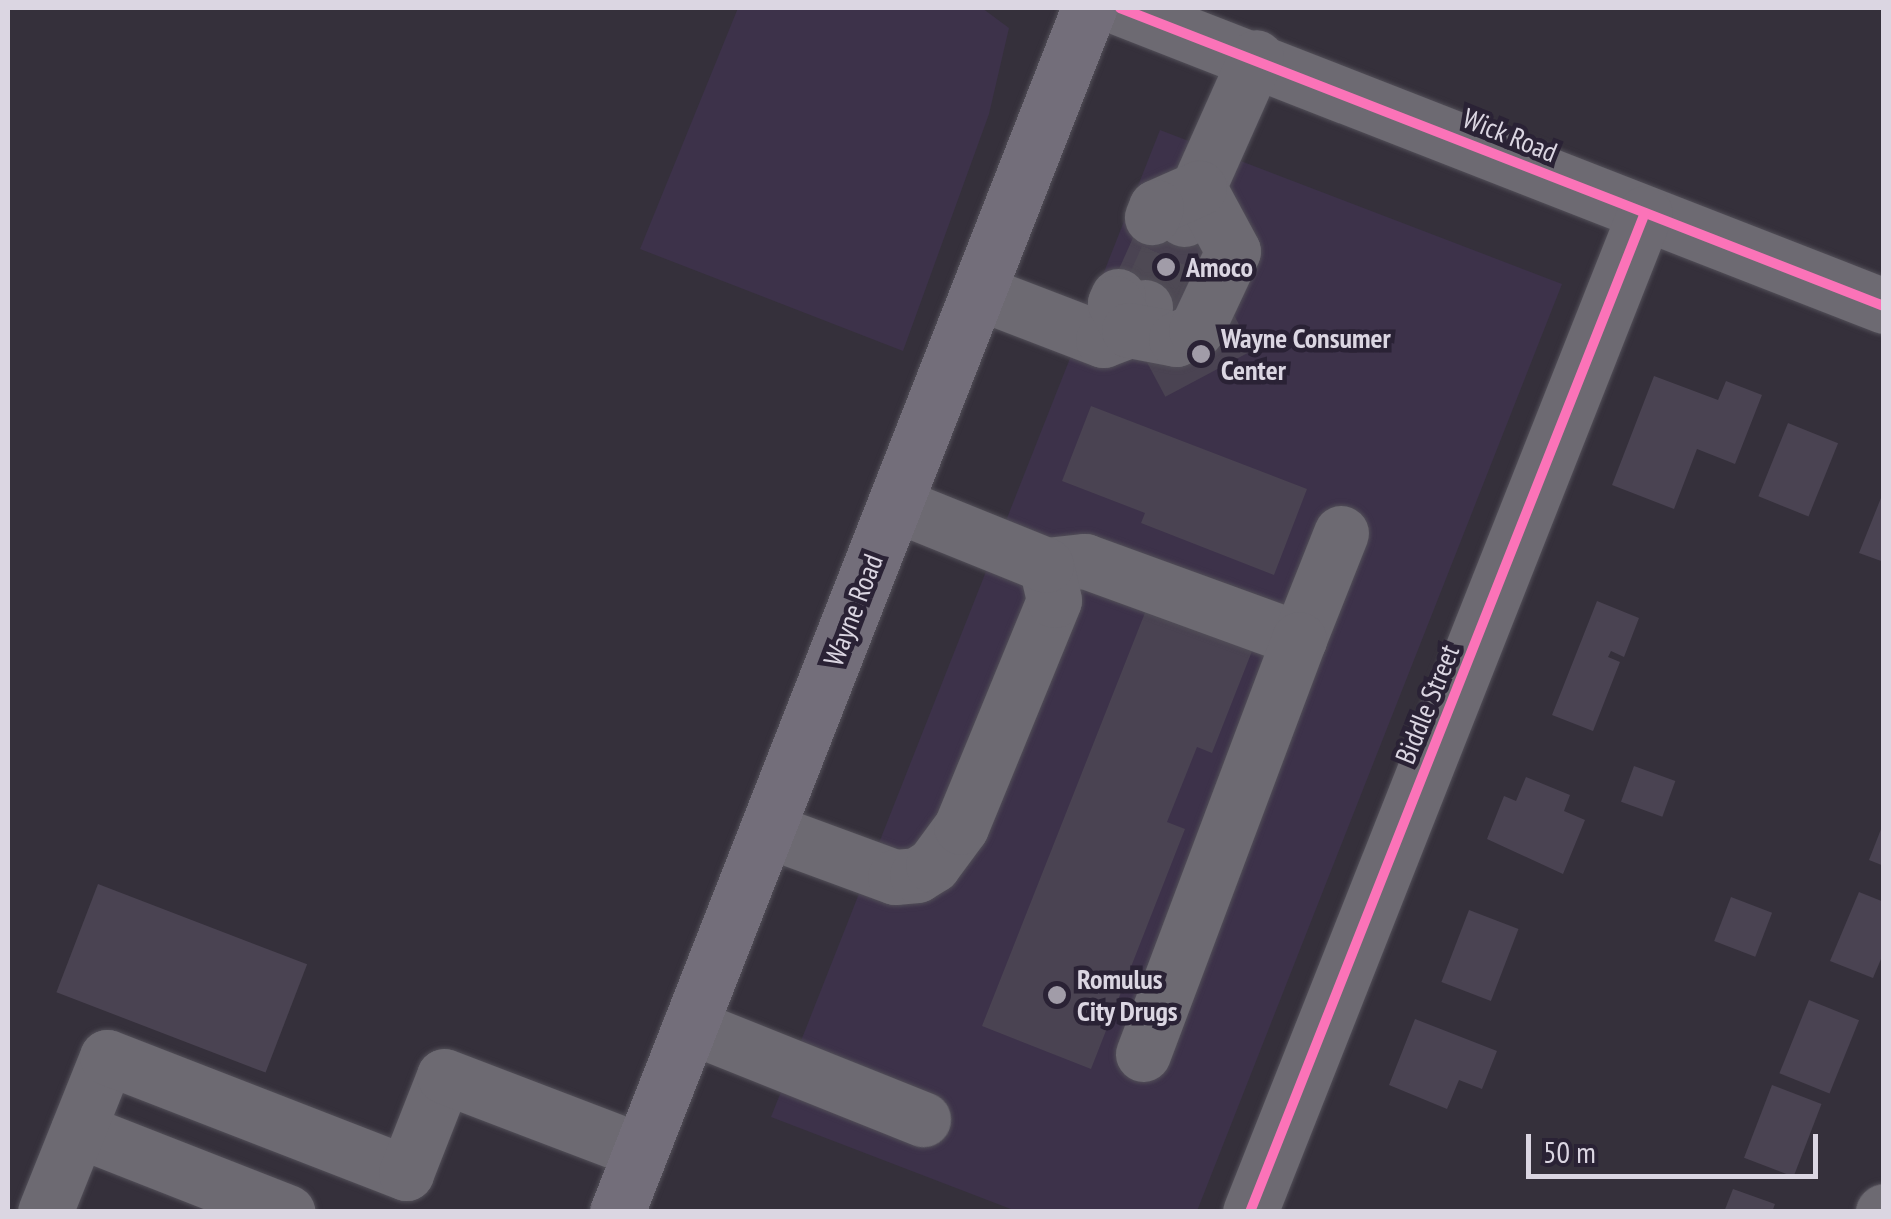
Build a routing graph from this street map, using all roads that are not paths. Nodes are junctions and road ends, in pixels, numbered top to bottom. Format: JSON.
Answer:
{"nodes":[{"id":1,"x":1089,"y":8,"type":"edge"},
{"id":2,"x":1120,"y":8,"type":"edge"},
{"id":3,"x":1256,"y":57,"type":"junction"},
{"id":4,"x":1646,"y":213,"type":"junction"},
{"id":5,"x":978,"y":292,"type":"junction"},
{"id":6,"x":1884,"y":306,"type":"edge"},
{"id":7,"x":894,"y":504,"type":"junction"},
{"id":8,"x":1341,"y":532,"type":"dead end"},
{"id":9,"x":1046,"y":565,"type":"junction"},
{"id":10,"x":1300,"y":639,"type":"junction"},
{"id":11,"x":766,"y":830,"type":"junction"},
{"id":12,"x":690,"y":1026,"type":"junction"},
{"id":13,"x":1143,"y":1054,"type":"dead end"},
{"id":14,"x":923,"y":1119,"type":"dead end"},
{"id":15,"x":78,"y":1130,"type":"junction"},
{"id":16,"x":640,"y":1151,"type":"junction"},
{"id":17,"x":398,"y":1192,"type":"edge"},
{"id":18,"x":45,"y":1212,"type":"edge"},
{"id":19,"x":287,"y":1212,"type":"edge"},
{"id":20,"x":617,"y":1212,"type":"edge"},
{"id":21,"x":1250,"y":1212,"type":"edge"}],
"edges":[{"from":1,"to":5,"type":"main road","name":"Wayne Road"},
{"from":2,"to":3,"type":"street","name":"Wick Road"},
{"from":3,"to":4,"type":"street","name":"Wick Road"},
{"from":3,"to":5,"type":"street"},
{"from":4,"to":6,"type":"street","name":"Wick Road"},
{"from":4,"to":21,"type":"street","name":"Biddle Street"},
{"from":5,"to":7,"type":"main road","name":"Wayne Road"},
{"from":7,"to":9,"type":"street"},
{"from":7,"to":11,"type":"main road","name":"Wayne Road"},
{"from":8,"to":10,"type":"street"},
{"from":9,"to":10,"type":"street"},
{"from":9,"to":11,"type":"street"},
{"from":10,"to":13,"type":"street"},
{"from":11,"to":12,"type":"main road","name":"Wayne Road"},
{"from":12,"to":14,"type":"street"},
{"from":12,"to":16,"type":"main road","name":"Wayne Road"},
{"from":15,"to":17,"type":"street"},
{"from":15,"to":18,"type":"street"},
{"from":15,"to":19,"type":"street"},
{"from":16,"to":17,"type":"street"},
{"from":16,"to":20,"type":"main road","name":"Wayne Road"}]}
